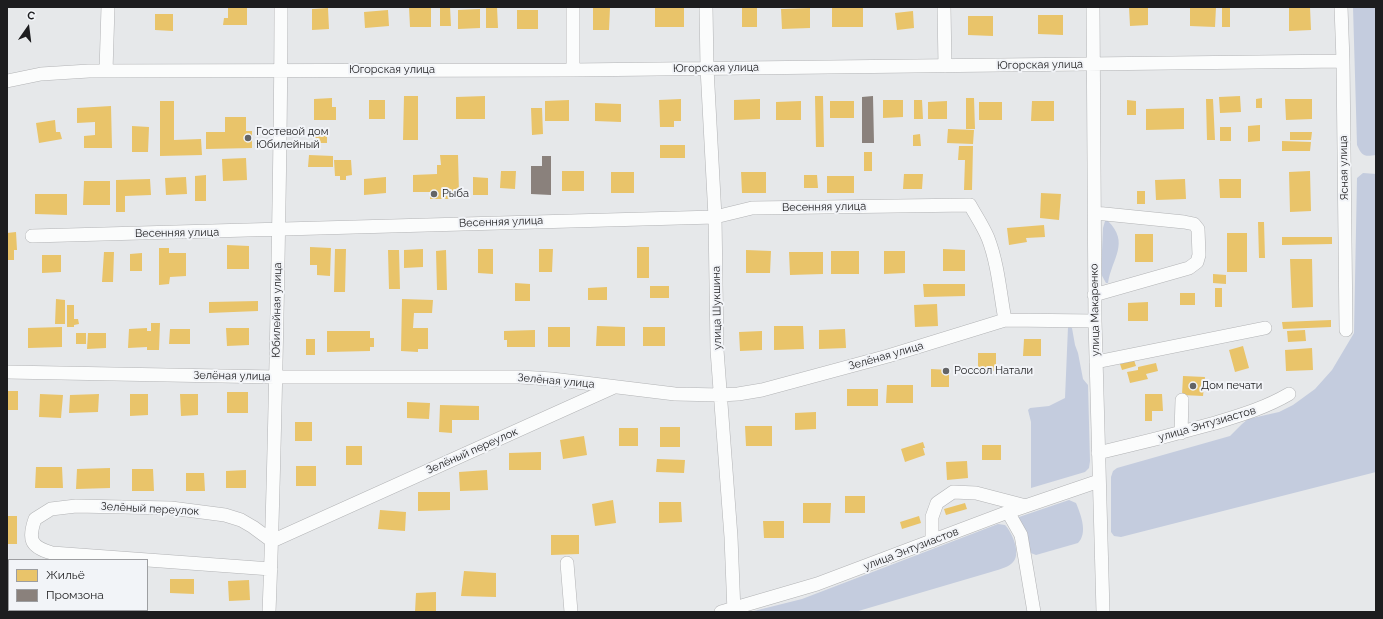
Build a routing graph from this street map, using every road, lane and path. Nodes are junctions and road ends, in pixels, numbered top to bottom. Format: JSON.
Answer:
{"nodes":[{"id":1,"x":108,"y":7,"type":"edge"},
{"id":2,"x":280,"y":7,"type":"edge"},
{"id":3,"x":573,"y":7,"type":"edge"},
{"id":4,"x":706,"y":7,"type":"edge"},
{"id":5,"x":944,"y":7,"type":"edge"},
{"id":6,"x":1093,"y":7,"type":"edge"},
{"id":7,"x":1341,"y":7,"type":"edge"},
{"id":8,"x":1343,"y":61,"type":"junction"},
{"id":9,"x":1094,"y":65,"type":"junction"},
{"id":10,"x":945,"y":66,"type":"junction"},
{"id":11,"x":707,"y":68,"type":"junction"},
{"id":12,"x":281,"y":70,"type":"junction"},
{"id":13,"x":573,"y":70,"type":"junction"},
{"id":14,"x":106,"y":71,"type":"junction"},
{"id":15,"x":7,"y":81,"type":"edge"},
{"id":16,"x":1095,"y":213,"type":"junction"},
{"id":17,"x":715,"y":217,"type":"junction"},
{"id":18,"x":278,"y":230,"type":"junction"},
{"id":19,"x":32,"y":236,"type":"dead end"},
{"id":20,"x":1094,"y":295,"type":"junction"},
{"id":21,"x":1005,"y":320,"type":"junction"},
{"id":22,"x":1095,"y":320,"type":"junction"},
{"id":23,"x":1265,"y":328,"type":"dead end"},
{"id":24,"x":1346,"y":330,"type":"dead end"},
{"id":25,"x":1096,"y":362,"type":"junction"},
{"id":26,"x":7,"y":372,"type":"edge"},
{"id":27,"x":275,"y":377,"type":"junction"},
{"id":28,"x":614,"y":387,"type":"junction"},
{"id":29,"x":1289,"y":394,"type":"dead end"},
{"id":30,"x":720,"y":395,"type":"junction"},
{"id":31,"x":1182,"y":400,"type":"dead end"},
{"id":32,"x":1181,"y":433,"type":"junction"},
{"id":33,"x":1098,"y":453,"type":"junction"},
{"id":34,"x":1099,"y":481,"type":"junction"},
{"id":35,"x":1026,"y":506,"type":"junction"},
{"id":36,"x":1008,"y":512,"type":"junction"},
{"id":37,"x":272,"y":541,"type":"junction"},
{"id":38,"x":932,"y":541,"type":"junction"},
{"id":39,"x":134,"y":559,"type":"edge"},
{"id":40,"x":148,"y":560,"type":"edge"},
{"id":41,"x":567,"y":563,"type":"dead end"},
{"id":42,"x":271,"y":569,"type":"junction"},
{"id":43,"x":730,"y":611,"type":"edge"},
{"id":44,"x":269,"y":612,"type":"edge"},
{"id":45,"x":572,"y":612,"type":"edge"},
{"id":46,"x":1034,"y":612,"type":"edge"},
{"id":47,"x":1103,"y":612,"type":"edge"}],
"edges":[{"from":1,"to":14,"type":"street"},
{"from":2,"to":12,"type":"street","name":"Юбилейная улица"},
{"from":3,"to":13,"type":"street"},
{"from":4,"to":11,"type":"street","name":"улица Шукшина"},
{"from":5,"to":10,"type":"street"},
{"from":6,"to":9,"type":"street","name":"улица Макаренко"},
{"from":7,"to":8,"type":"street","name":"Ясная улица"},
{"from":8,"to":9,"type":"street","name":"Югорская улица"},
{"from":8,"to":24,"type":"street","name":"Ясная улица"},
{"from":9,"to":10,"type":"street","name":"Югорская улица"},
{"from":9,"to":16,"type":"street","name":"улица Макаренко"},
{"from":10,"to":11,"type":"street","name":"Югорская улица"},
{"from":11,"to":13,"type":"street","name":"Югорская улица"},
{"from":11,"to":17,"type":"street","name":"улица Шукшина"},
{"from":12,"to":13,"type":"street","name":"Югорская улица"},
{"from":12,"to":14,"type":"street","name":"Югорская улица"},
{"from":12,"to":18,"type":"street","name":"Юбилейная улица"},
{"from":14,"to":15,"type":"street","name":"Югорская улица"},
{"from":16,"to":20,"type":"street","name":"улица Макаренко"},
{"from":16,"to":20,"type":"street"},
{"from":17,"to":18,"type":"street","name":"Весенняя улица"},
{"from":17,"to":21,"type":"street","name":"Весенняя улица"},
{"from":17,"to":30,"type":"street","name":"улица Шукшина"},
{"from":18,"to":19,"type":"street","name":"Весенняя улица"},
{"from":18,"to":27,"type":"street","name":"Юбилейная улица"},
{"from":20,"to":22,"type":"street","name":"улица Макаренко"},
{"from":21,"to":22,"type":"street","name":"Зелёная улица"},
{"from":21,"to":30,"type":"street","name":"Зелёная улица"},
{"from":22,"to":25,"type":"street","name":"улица Макаренко"},
{"from":23,"to":25,"type":"street"},
{"from":25,"to":33,"type":"street","name":"улица Макаренко"},
{"from":26,"to":27,"type":"street","name":"Зелёная улица"},
{"from":27,"to":28,"type":"street","name":"Зелёная улица"},
{"from":27,"to":37,"type":"street","name":"Юбилейная улица"},
{"from":28,"to":30,"type":"street","name":"Зелёная улица"},
{"from":28,"to":37,"type":"street","name":"Зелёный переулок"},
{"from":29,"to":32,"type":"street","name":"улица Энтузиастов"},
{"from":30,"to":43,"type":"street","name":"улица Шукшина"},
{"from":31,"to":32,"type":"street"},
{"from":32,"to":33,"type":"street","name":"улица Энтузиастов"},
{"from":33,"to":34,"type":"street","name":"улица Макаренко"},
{"from":34,"to":35,"type":"street","name":"улица Энтузиастов"},
{"from":34,"to":47,"type":"street","name":"улица Макаренко"},
{"from":35,"to":36,"type":"street","name":"улица Энтузиастов"},
{"from":35,"to":38,"type":"street"},
{"from":36,"to":38,"type":"street","name":"улица Энтузиастов"},
{"from":36,"to":46,"type":"street"},
{"from":37,"to":39,"type":"street","name":"Зелёный переулок"},
{"from":37,"to":42,"type":"street","name":"Юбилейная улица"},
{"from":38,"to":43,"type":"street","name":"улица Энтузиастов"},
{"from":40,"to":42,"type":"street","name":"Зелёный переулок"},
{"from":41,"to":45,"type":"street"},
{"from":42,"to":44,"type":"street","name":"Юбилейная улица"}]}
